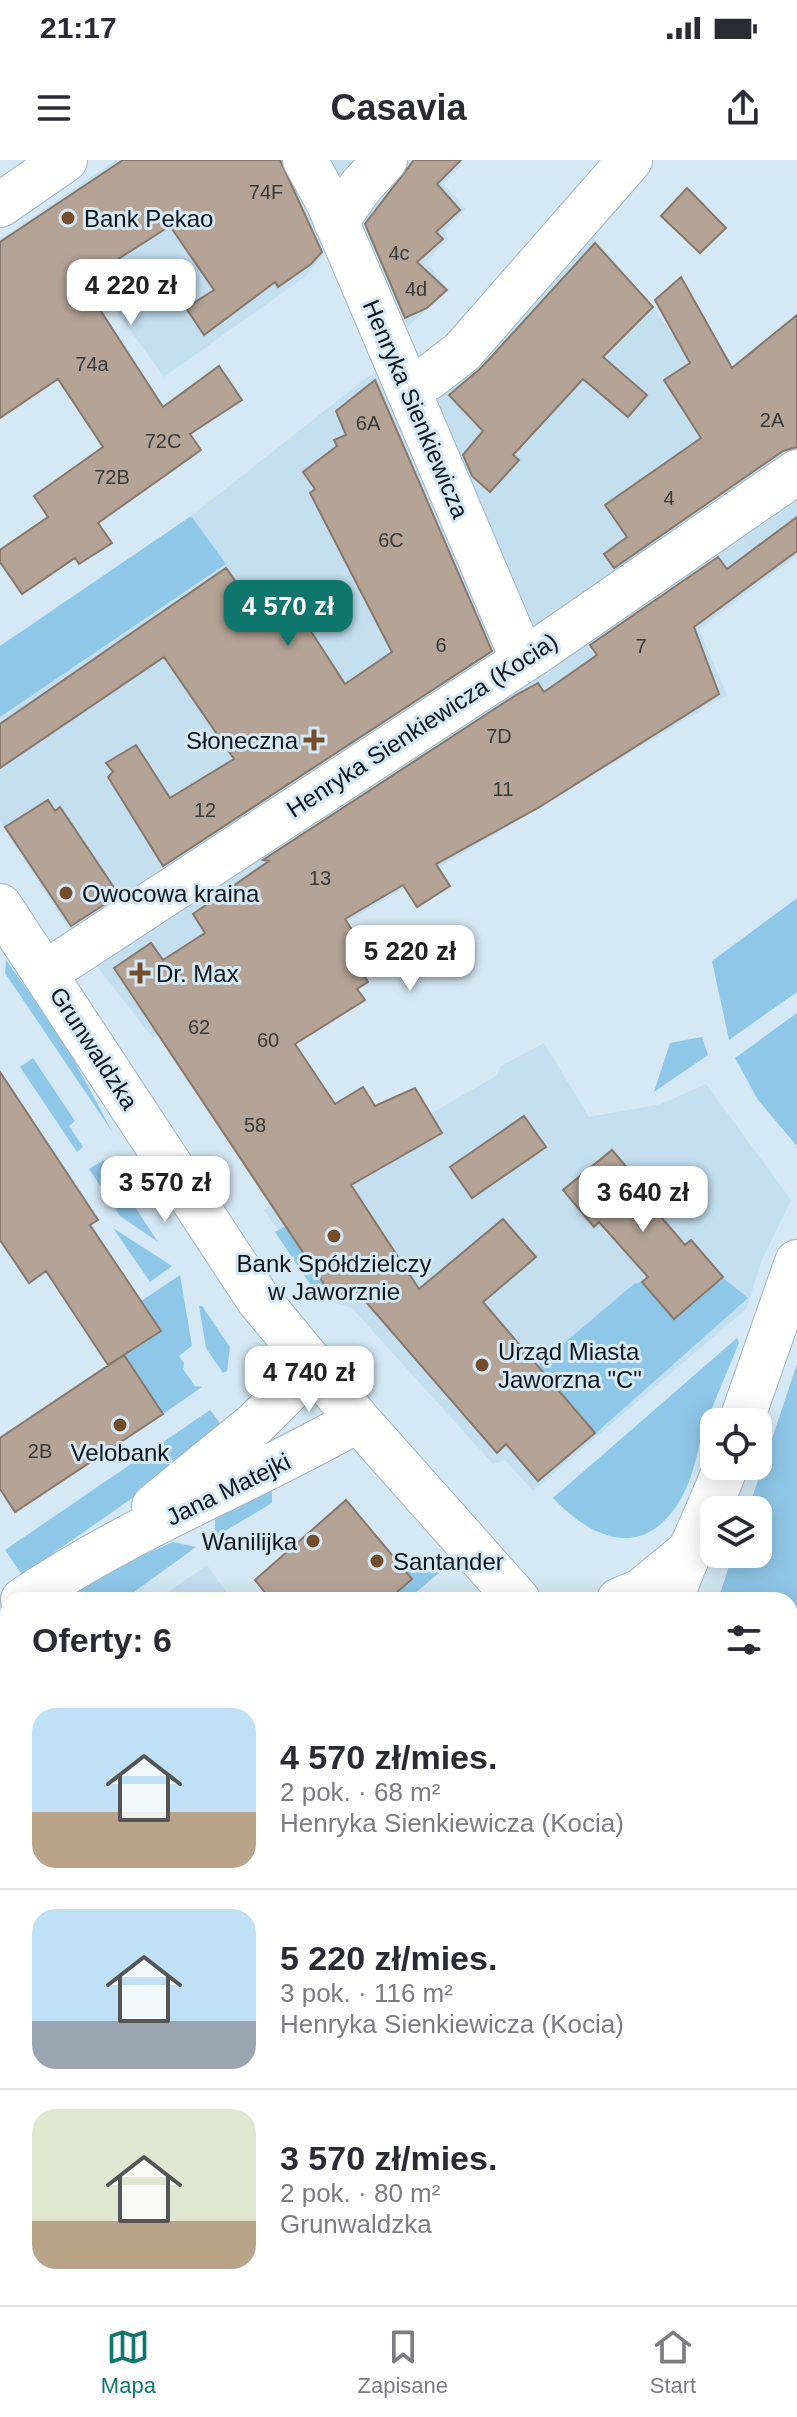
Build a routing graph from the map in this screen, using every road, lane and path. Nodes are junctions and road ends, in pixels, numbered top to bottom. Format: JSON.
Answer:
{"nodes":[{"id":1,"x":65,"y":160,"type":"edge"},
{"id":2,"x":305,"y":160,"type":"edge"},
{"id":3,"x":385,"y":160,"type":"edge"},
{"id":4,"x":630,"y":160,"type":"edge"},
{"id":5,"x":0,"y":205,"type":"edge"},
{"id":6,"x":336,"y":222,"type":"junction"},
{"id":7,"x":407,"y":387,"type":"junction"},
{"id":8,"x":797,"y":472,"type":"edge"},
{"id":9,"x":523,"y":660,"type":"junction"},
{"id":10,"x":0,"y":906,"type":"edge"},
{"id":11,"x":45,"y":973,"type":"junction"},
{"id":12,"x":797,"y":1262,"type":"edge"},
{"id":13,"x":314,"y":1365,"type":"junction"},
{"id":14,"x":746,"y":1408,"type":"edge"},
{"id":15,"x":358,"y":1420,"type":"junction"},
{"id":16,"x":721,"y":1480,"type":"edge"},
{"id":17,"x":96,"y":1553,"type":"junction"},
{"id":18,"x":686,"y":1554,"type":"junction"},
{"id":19,"x":35,"y":1592,"type":"edge"},
{"id":20,"x":515,"y":1592,"type":"edge"},
{"id":21,"x":639,"y":1592,"type":"edge"},
{"id":22,"x":674,"y":1592,"type":"edge"}],
"edges":[{"from":1,"to":5,"type":"street"},
{"from":2,"to":6,"type":"street","name":"Henryka Sienkiewicza"},
{"from":3,"to":6,"type":"street"},
{"from":4,"to":7,"type":"street"},
{"from":6,"to":7,"type":"street","name":"Henryka Sienkiewicza"},
{"from":7,"to":9,"type":"street","name":"Henryka Sienkiewicza"},
{"from":8,"to":9,"type":"street","name":"Henryka Sienkiewicza (Kocia)"},
{"from":9,"to":11,"type":"street","name":"Henryka Sienkiewicza (Kocia)"},
{"from":10,"to":11,"type":"street","name":"Grunwaldzka"},
{"from":11,"to":13,"type":"street","name":"Grunwaldzka"},
{"from":12,"to":14,"type":"street"},
{"from":13,"to":15,"type":"street","name":"Grunwaldzka"},
{"from":13,"to":17,"type":"street","name":"Jana Matejki"},
{"from":15,"to":17,"type":"street","name":"Jana Matejki"},
{"from":15,"to":20,"type":"street","name":"Grunwaldzka"},
{"from":16,"to":18,"type":"street"},
{"from":17,"to":19,"type":"street","name":"Jana Matejki"},
{"from":18,"to":21,"type":"street"},
{"from":18,"to":22,"type":"street"}]}
